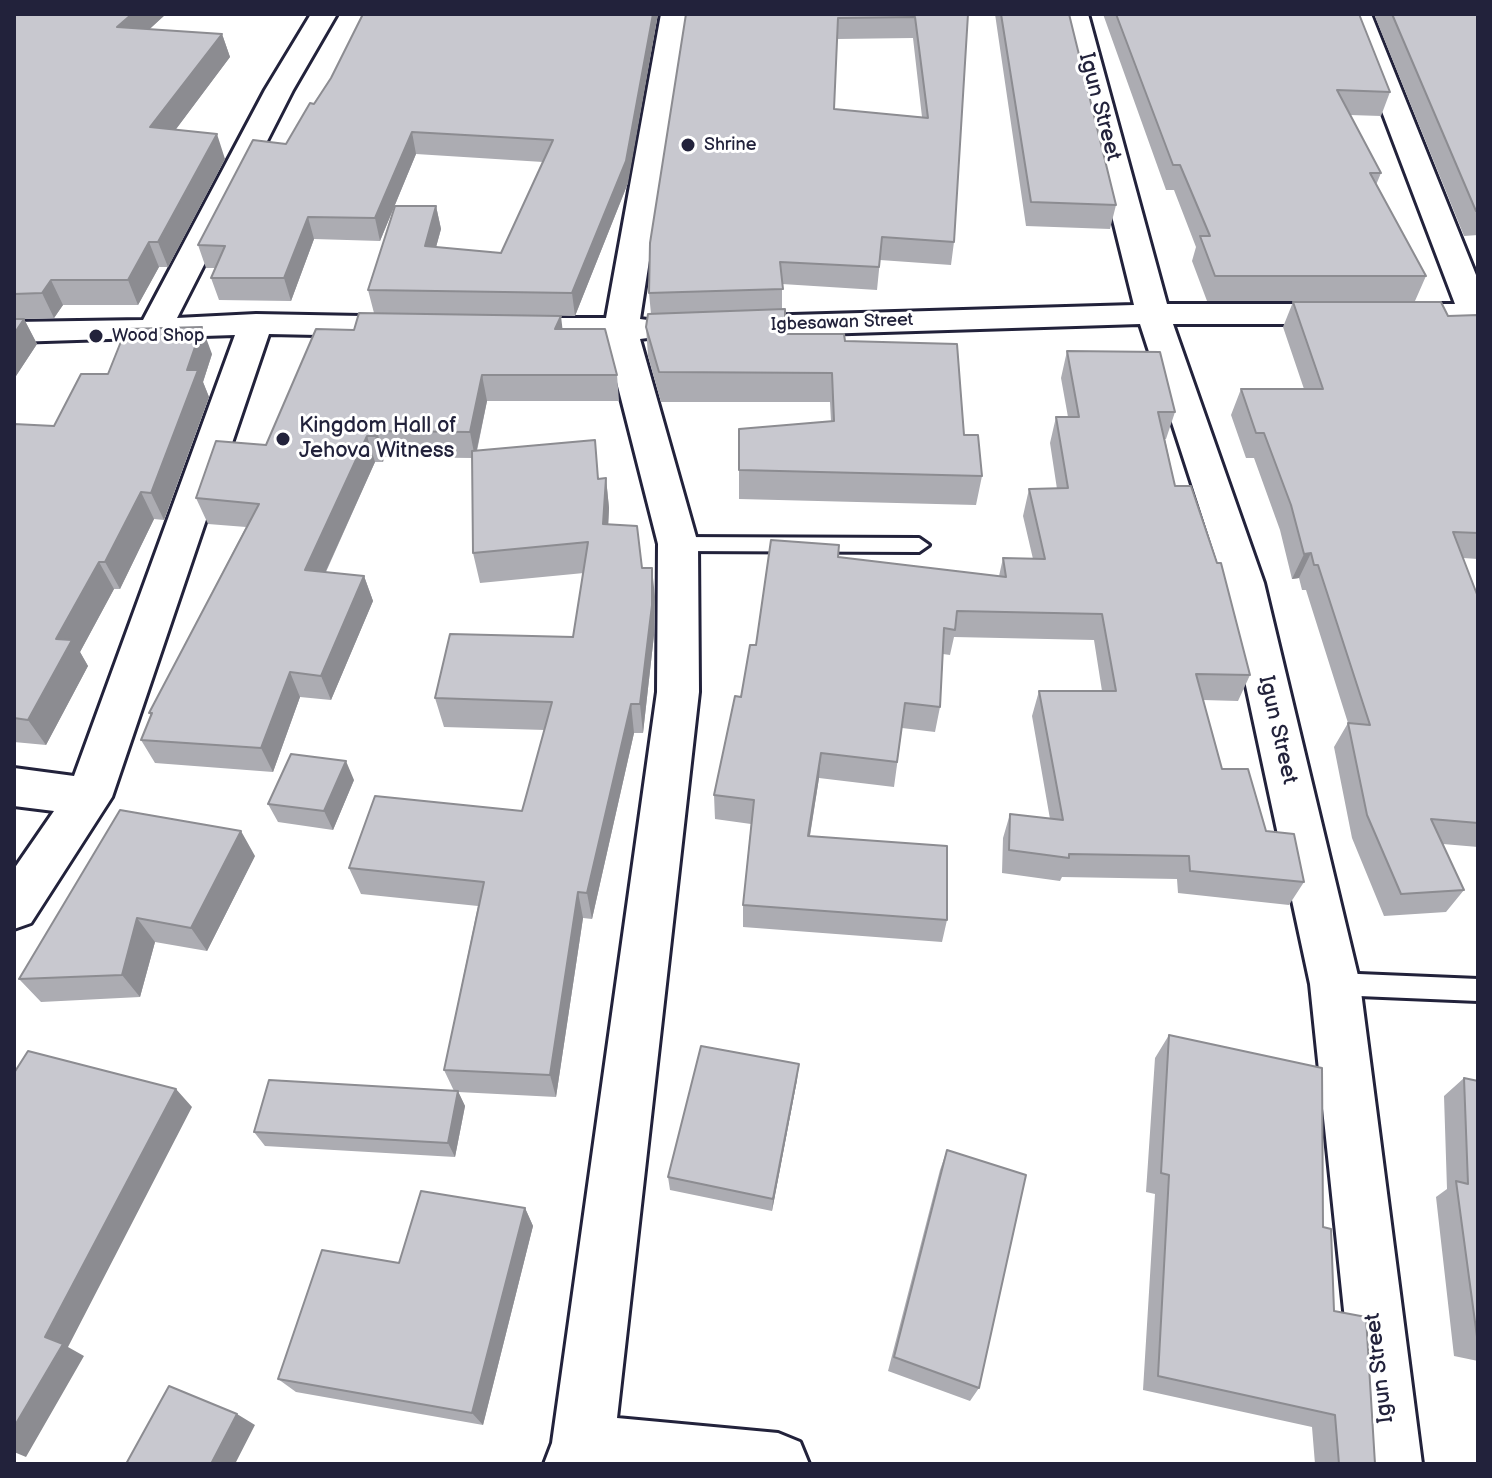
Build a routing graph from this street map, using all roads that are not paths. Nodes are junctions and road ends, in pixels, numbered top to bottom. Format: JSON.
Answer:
{"nodes":[{"id":1,"x":324,"y":14,"type":"edge"},
{"id":2,"x":674,"y":14,"type":"edge"},
{"id":3,"x":1075,"y":14,"type":"edge"},
{"id":4,"x":1358,"y":14,"type":"edge"},
{"id":5,"x":1153,"y":314,"type":"junction"},
{"id":6,"x":1476,"y":314,"type":"edge"},
{"id":7,"x":256,"y":324,"type":"junction"},
{"id":8,"x":154,"y":330,"type":"junction"},
{"id":9,"x":621,"y":330,"type":"junction"},
{"id":10,"x":14,"y":332,"type":"edge"},
{"id":11,"x":678,"y":544,"type":"junction"},
{"id":12,"x":919,"y":545,"type":"dead end"},
{"id":13,"x":14,"y":787,"type":"edge"},
{"id":14,"x":89,"y":797,"type":"junction"},
{"id":15,"x":14,"y":908,"type":"edge"},
{"id":16,"x":1335,"y":984,"type":"junction"},
{"id":17,"x":1478,"y":990,"type":"edge"},
{"id":18,"x":579,"y":1455,"type":"edge"},
{"id":19,"x":778,"y":1464,"type":"edge"},
{"id":20,"x":1391,"y":1464,"type":"edge"}],
"edges":[{"from":1,"to":8,"type":"street"},
{"from":2,"to":9,"type":"street"},
{"from":3,"to":5,"type":"street","name":"Igun Street"},
{"from":4,"to":6,"type":"street"},
{"from":5,"to":6,"type":"street","name":"Igbesawan Street"},
{"from":5,"to":9,"type":"street","name":"Igbesawan Street"},
{"from":5,"to":16,"type":"street","name":"Igun Street"},
{"from":7,"to":8,"type":"street","name":"Igbesawan Street"},
{"from":7,"to":9,"type":"street","name":"Igbesawan Street"},
{"from":7,"to":14,"type":"street"},
{"from":8,"to":10,"type":"street","name":"Igbesawan Street"},
{"from":9,"to":11,"type":"street"},
{"from":11,"to":12,"type":"lane"},
{"from":11,"to":18,"type":"street"},
{"from":13,"to":14,"type":"street"},
{"from":14,"to":15,"type":"street"},
{"from":16,"to":17,"type":"lane"},
{"from":16,"to":20,"type":"street","name":"Igun Street"},
{"from":18,"to":19,"type":"street"}]}
